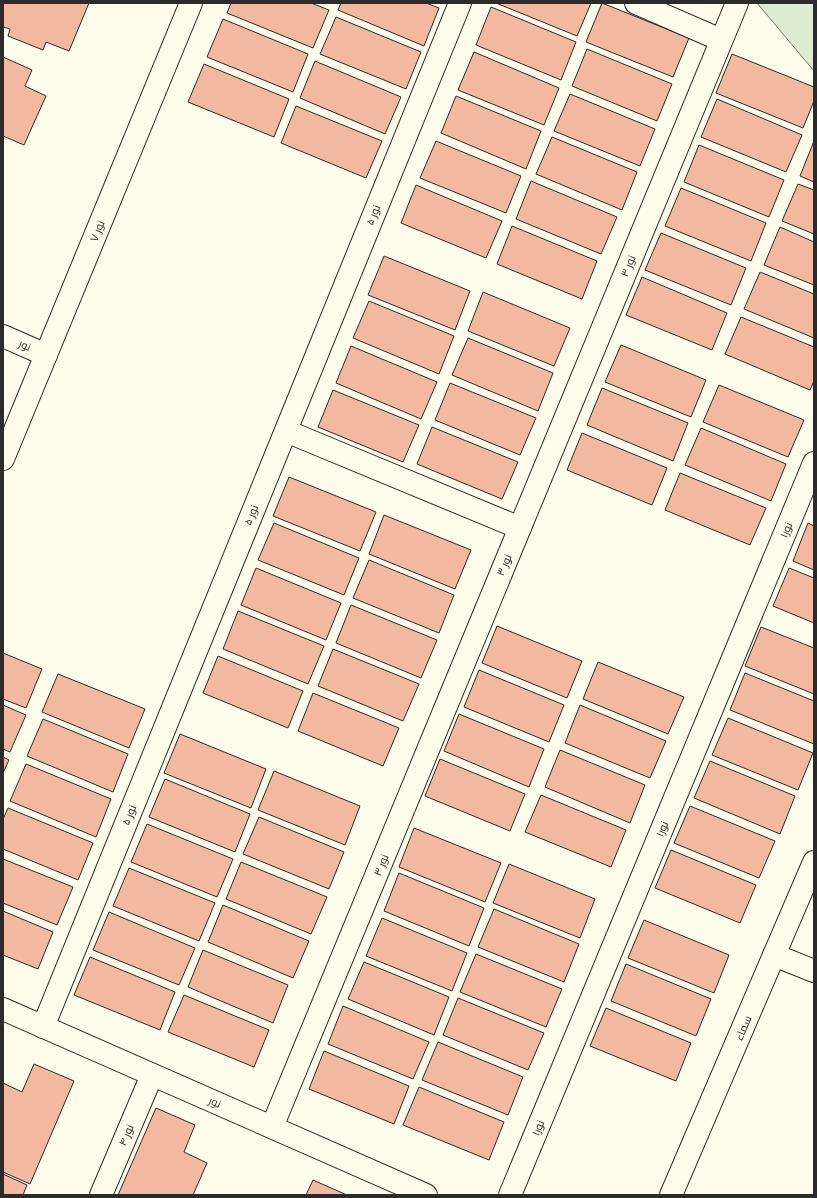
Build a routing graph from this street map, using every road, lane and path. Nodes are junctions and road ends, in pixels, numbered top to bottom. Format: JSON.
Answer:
{"nodes":[{"id":1,"x":191,"y":3,"type":"edge"},
{"id":2,"x":460,"y":3,"type":"edge"},
{"id":3,"x":636,"y":3,"type":"edge"},
{"id":4,"x":737,"y":3,"type":"edge"},
{"id":5,"x":721,"y":40,"type":"junction"},
{"id":6,"x":3,"y":336,"type":"edge"},
{"id":7,"x":46,"y":355,"type":"junction"},
{"id":8,"x":286,"y":431,"type":"junction"},
{"id":9,"x":3,"y":459,"type":"edge"},
{"id":10,"x":814,"y":463,"type":"edge"},
{"id":11,"x":520,"y":528,"type":"junction"},
{"id":12,"x":814,"y":862,"type":"edge"},
{"id":13,"x":774,"y":955,"type":"junction"},
{"id":14,"x":814,"y":971,"type":"edge"},
{"id":15,"x":3,"y":1009,"type":"edge"},
{"id":16,"x":43,"y":1027,"type":"junction"},
{"id":17,"x":152,"y":1075,"type":"junction"},
{"id":18,"x":272,"y":1127,"type":"junction"},
{"id":19,"x":395,"y":1189,"type":"edge"},
{"id":20,"x":101,"y":1195,"type":"edge"},
{"id":21,"x":426,"y":1195,"type":"edge"},
{"id":22,"x":510,"y":1195,"type":"edge"},
{"id":23,"x":671,"y":1195,"type":"edge"}],
"edges":[{"from":1,"to":7,"type":"street","name":"نور ۷"},
{"from":2,"to":8,"type":"street","name":"نور ۵"},
{"from":3,"to":5,"type":"street"},
{"from":4,"to":5,"type":"street","name":"نور ۳"},
{"from":5,"to":11,"type":"street","name":"نور ۳"},
{"from":6,"to":7,"type":"street","name":"نور"},
{"from":7,"to":9,"type":"street","name":"نور ۷"},
{"from":8,"to":11,"type":"street"},
{"from":8,"to":16,"type":"street","name":"نور ۵"},
{"from":10,"to":22,"type":"street","name":"نور۱"},
{"from":11,"to":18,"type":"street","name":"نور ۳"},
{"from":12,"to":13,"type":"street","name":"سماء"},
{"from":13,"to":14,"type":"street"},
{"from":13,"to":23,"type":"street","name":"سماء"},
{"from":15,"to":16,"type":"street","name":"نور"},
{"from":16,"to":17,"type":"street","name":"نور"},
{"from":17,"to":18,"type":"street","name":"نور"},
{"from":17,"to":20,"type":"street","name":"نور ۴"},
{"from":18,"to":19,"type":"street","name":"نور"},
{"from":19,"to":21,"type":"street","name":"نور"}]}
